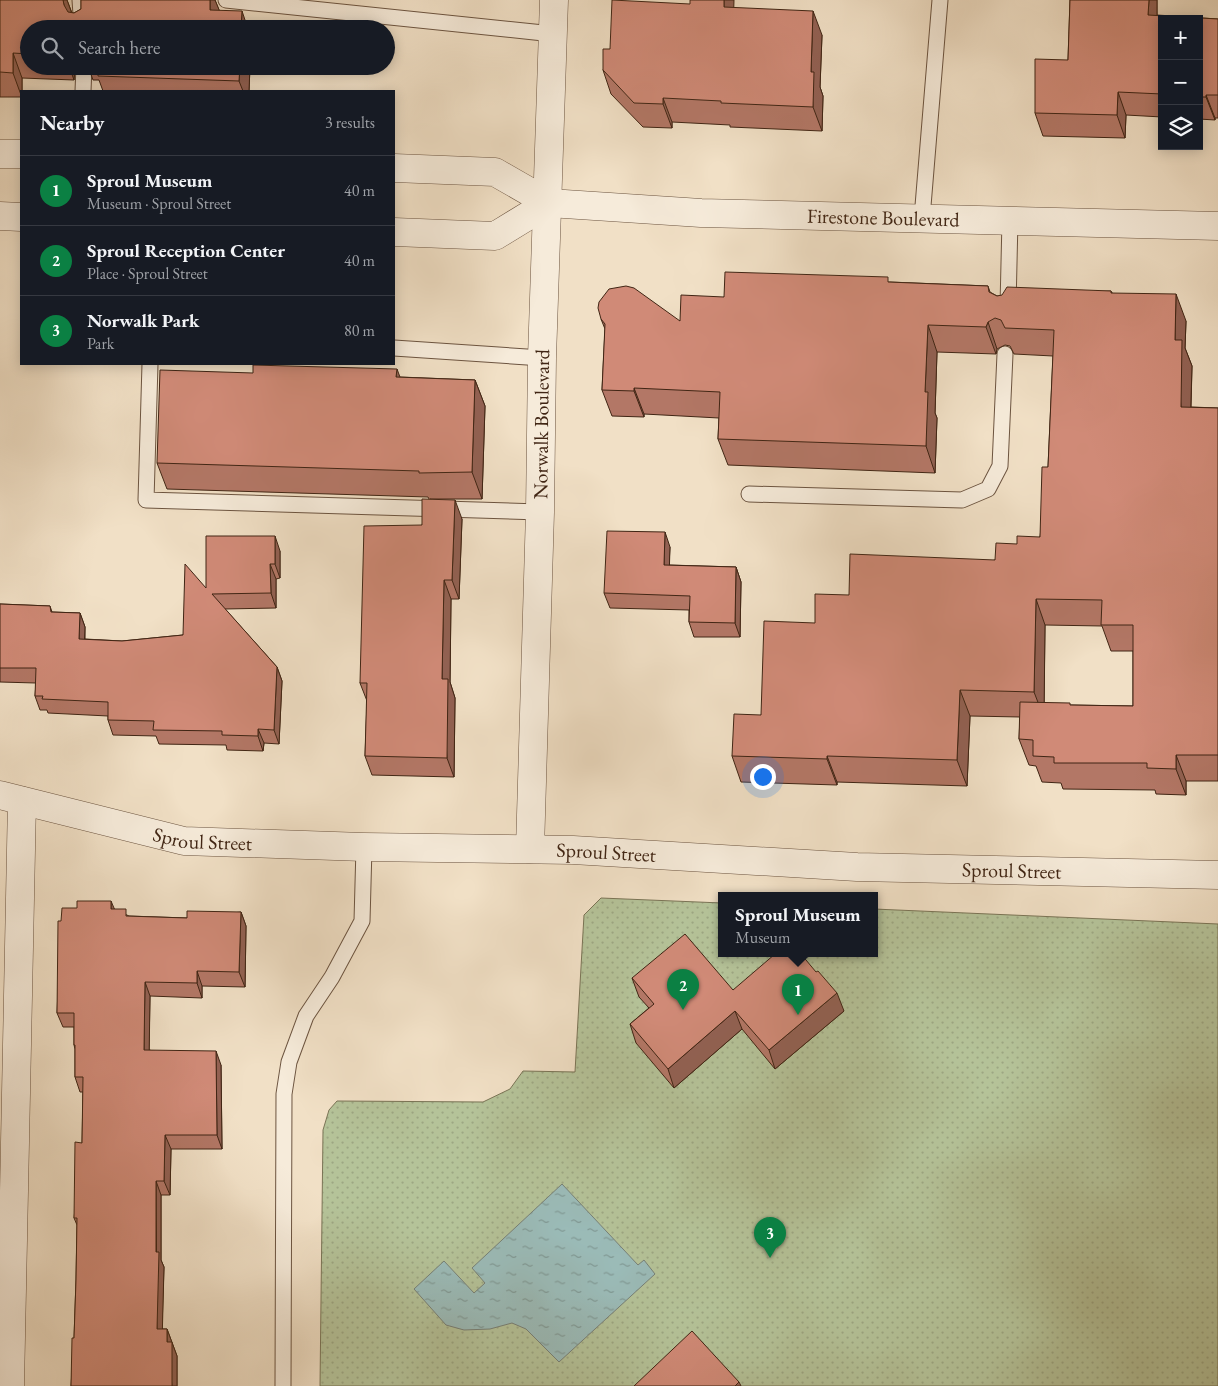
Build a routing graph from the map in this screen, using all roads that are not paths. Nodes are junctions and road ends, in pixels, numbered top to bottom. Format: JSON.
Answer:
{"nodes":[{"id":1,"x":80,"y":0,"type":"edge"},
{"id":2,"x":226,"y":0,"type":"edge"},
{"id":3,"x":554,"y":0,"type":"edge"},
{"id":4,"x":940,"y":0,"type":"edge"},
{"id":5,"x":81,"y":20,"type":"edge"},
{"id":6,"x":554,"y":34,"type":"junction"},
{"id":7,"x":84,"y":75,"type":"edge"},
{"id":8,"x":84,"y":90,"type":"edge"},
{"id":9,"x":0,"y":154,"type":"edge"},
{"id":10,"x":20,"y":154,"type":"edge"},
{"id":11,"x":395,"y":168,"type":"edge"},
{"id":12,"x":548,"y":203,"type":"junction"},
{"id":13,"x":0,"y":216,"type":"edge"},
{"id":14,"x":20,"y":216,"type":"edge"},
{"id":15,"x":922,"y":218,"type":"junction"},
{"id":16,"x":1010,"y":220,"type":"junction"},
{"id":17,"x":1218,"y":226,"type":"edge"},
{"id":18,"x":395,"y":232,"type":"edge"},
{"id":19,"x":1008,"y":312,"type":"edge"},
{"id":20,"x":395,"y":348,"type":"edge"},
{"id":21,"x":1005,"y":354,"type":"edge"},
{"id":22,"x":542,"y":358,"type":"junction"},
{"id":23,"x":150,"y":365,"type":"edge"},
{"id":24,"x":749,"y":494,"type":"dead end"},
{"id":25,"x":540,"y":512,"type":"junction"},
{"id":26,"x":11,"y":798,"type":"edge"},
{"id":27,"x":364,"y":847,"type":"junction"},
{"id":28,"x":530,"y":850,"type":"junction"},
{"id":29,"x":1218,"y":875,"type":"edge"},
{"id":30,"x":10,"y":1386,"type":"edge"},
{"id":31,"x":282,"y":1386,"type":"edge"}],
"edges":[{"from":1,"to":5,"type":"lane"},
{"from":2,"to":6,"type":"lane"},
{"from":3,"to":6,"type":"street","name":"Norwalk Boulevard"},
{"from":4,"to":15,"type":"lane"},
{"from":6,"to":12,"type":"street","name":"Norwalk Boulevard"},
{"from":7,"to":8,"type":"lane"},
{"from":9,"to":10,"type":"street"},
{"from":11,"to":12,"type":"street","name":"Firestone Boulevard"},
{"from":12,"to":15,"type":"street","name":"Firestone Boulevard"},
{"from":12,"to":18,"type":"street"},
{"from":12,"to":22,"type":"street","name":"Norwalk Boulevard"},
{"from":13,"to":14,"type":"street"},
{"from":15,"to":16,"type":"street","name":"Firestone Boulevard"},
{"from":16,"to":17,"type":"street","name":"Firestone Boulevard"},
{"from":16,"to":19,"type":"lane"},
{"from":20,"to":22,"type":"lane"},
{"from":21,"to":24,"type":"lane"},
{"from":22,"to":25,"type":"street","name":"Norwalk Boulevard"},
{"from":23,"to":25,"type":"lane"},
{"from":25,"to":28,"type":"street","name":"Norwalk Boulevard"},
{"from":26,"to":27,"type":"street","name":"Sproul Street"},
{"from":26,"to":30,"type":"street"},
{"from":27,"to":28,"type":"street","name":"Sproul Street"},
{"from":27,"to":31,"type":"lane"},
{"from":28,"to":29,"type":"street","name":"Sproul Street"}]}
